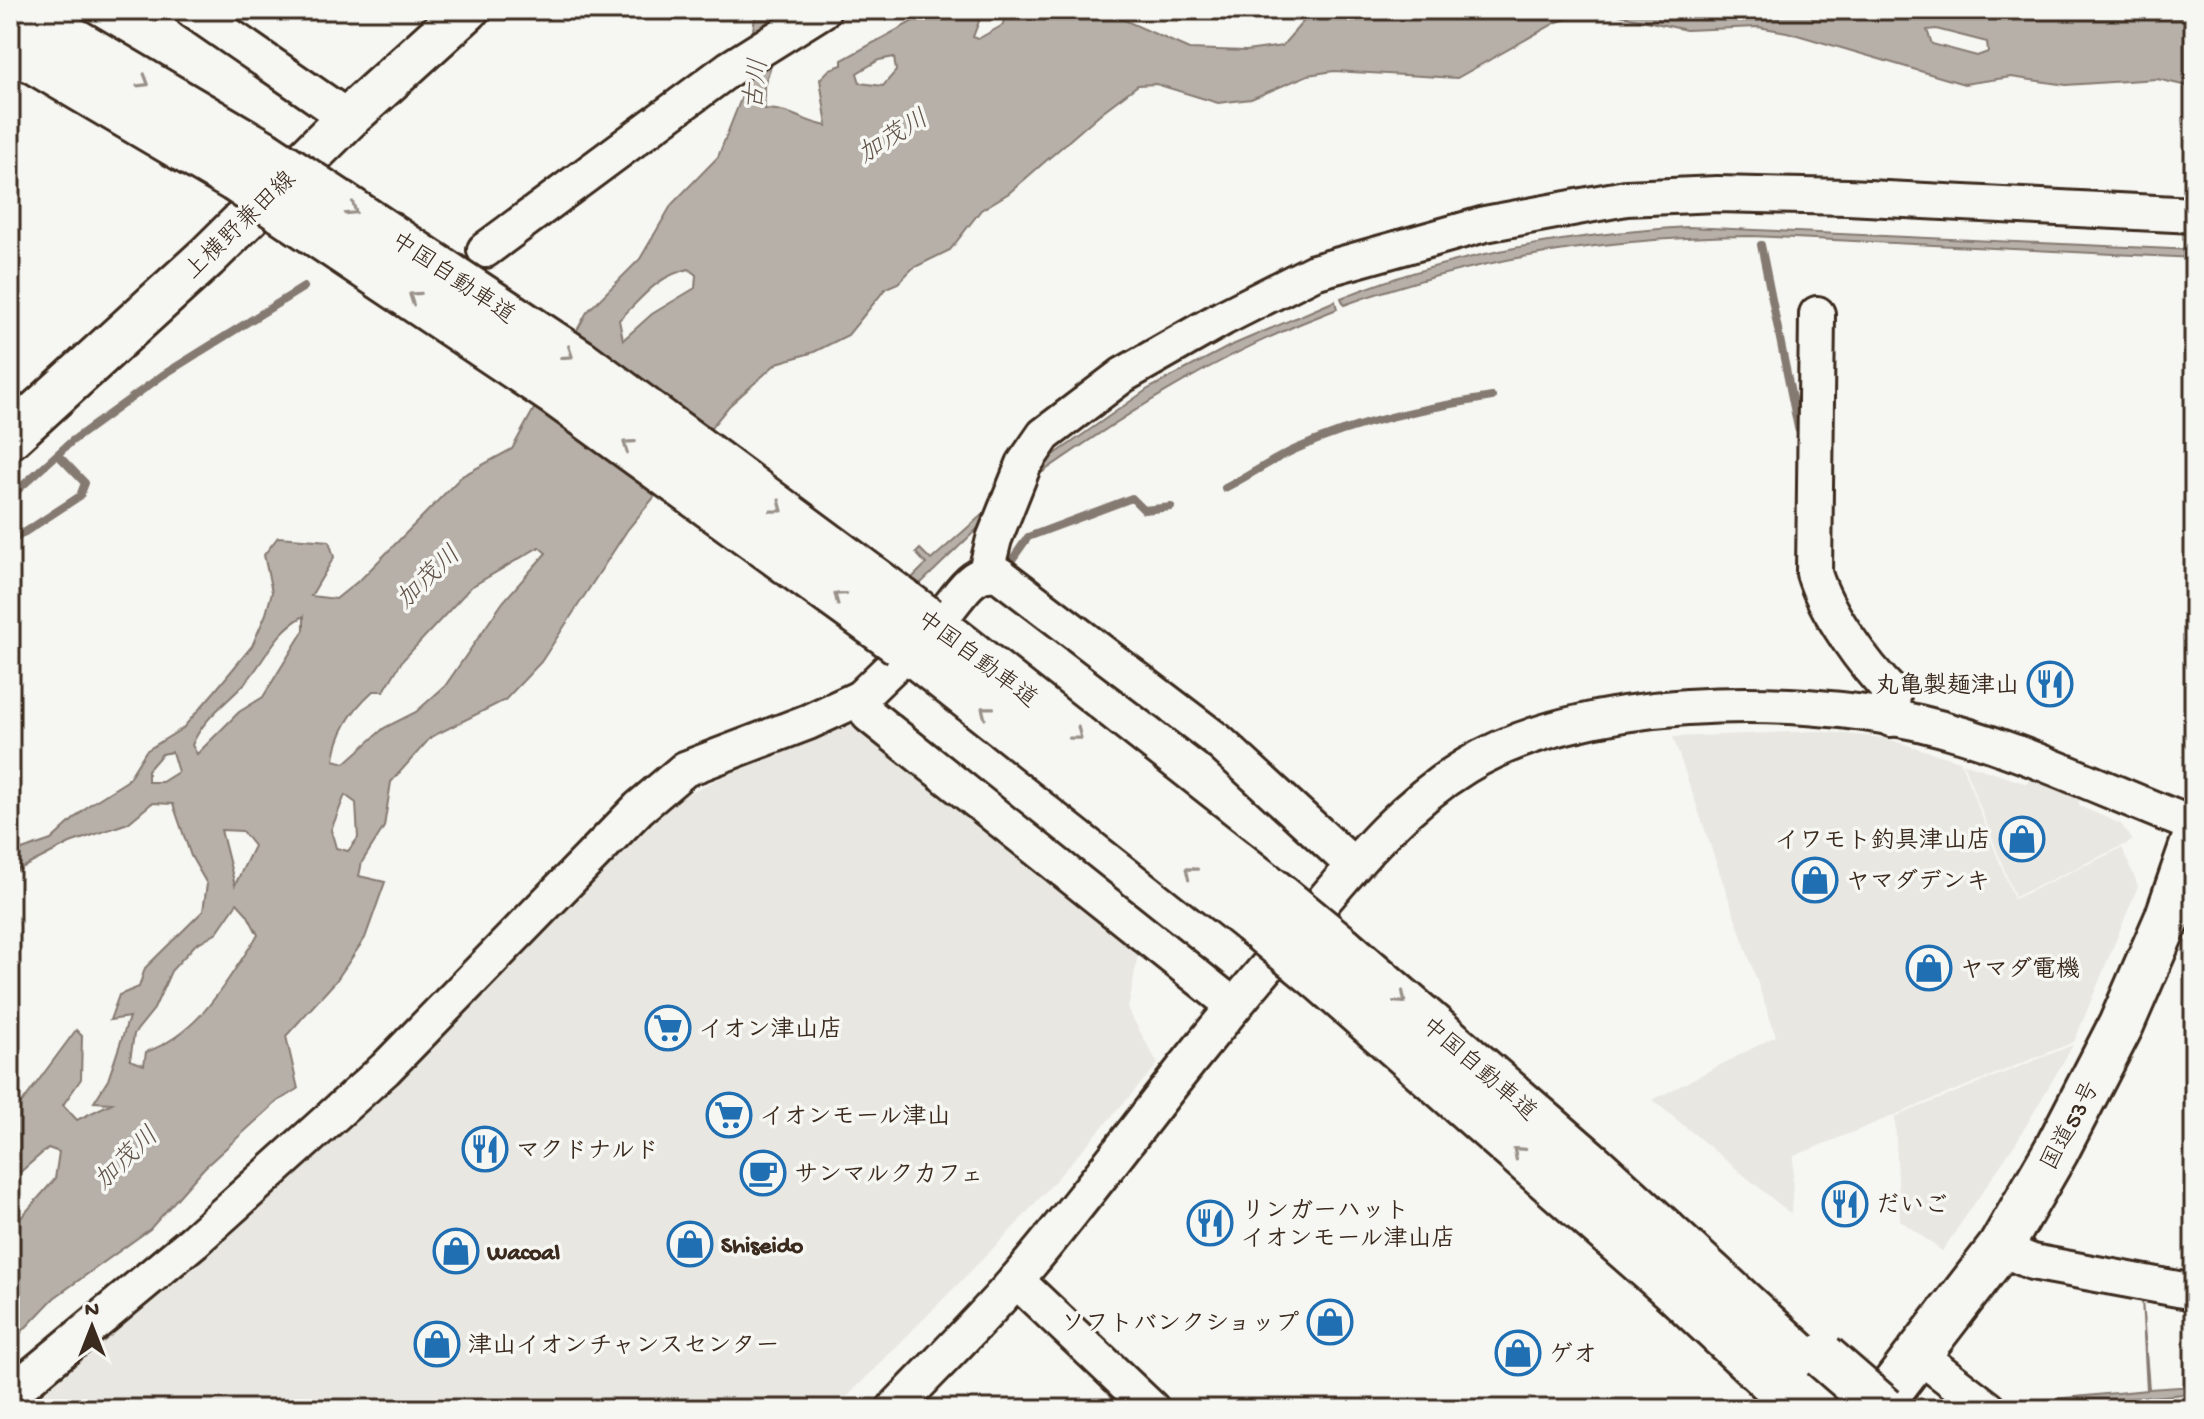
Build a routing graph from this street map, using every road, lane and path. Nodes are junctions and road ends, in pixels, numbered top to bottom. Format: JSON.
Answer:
{"nodes":[{"id":1,"x":22,"y":10,"type":"edge"},
{"id":2,"x":192,"y":10,"type":"edge"},
{"id":3,"x":467,"y":10,"type":"edge"},
{"id":4,"x":823,"y":10,"type":"edge"},
{"id":5,"x":10,"y":47,"type":"edge"},
{"id":6,"x":69,"y":60,"type":"junction"},
{"id":7,"x":348,"y":118,"type":"junction"},
{"id":8,"x":2194,"y":215,"type":"edge"},
{"id":9,"x":485,"y":250,"type":"dead end"},
{"id":10,"x":1817,"y":314,"type":"dead end"},
{"id":11,"x":10,"y":437,"type":"edge"},
{"id":12,"x":986,"y":571,"type":"junction"},
{"id":13,"x":917,"y":635,"type":"junction"},
{"id":14,"x":860,"y":698,"type":"junction"},
{"id":15,"x":1891,"y":719,"type":"junction"},
{"id":16,"x":2194,"y":825,"type":"edge"},
{"id":17,"x":2194,"y":841,"type":"edge"},
{"id":18,"x":1353,"y":865,"type":"junction"},
{"id":19,"x":1234,"y":1006,"type":"junction"},
{"id":20,"x":1580,"y":1181,"type":"junction"},
{"id":21,"x":2000,"y":1248,"type":"junction"},
{"id":22,"x":1016,"y":1280,"type":"junction"},
{"id":23,"x":2194,"y":1292,"type":"edge"},
{"id":24,"x":1796,"y":1389,"type":"edge"},
{"id":25,"x":1889,"y":1393,"type":"edge"},
{"id":26,"x":10,"y":1394,"type":"edge"},
{"id":27,"x":894,"y":1409,"type":"edge"},
{"id":28,"x":1152,"y":1409,"type":"edge"},
{"id":29,"x":1857,"y":1409,"type":"edge"},
{"id":30,"x":1989,"y":1409,"type":"edge"}],
"edges":[{"from":1,"to":6,"type":"highway","name":"中国自動車道"},
{"from":2,"to":7,"type":"street"},
{"from":3,"to":7,"type":"main road","name":"上横野兼田線"},
{"from":4,"to":9,"type":"street"},
{"from":5,"to":6,"type":"highway","name":"中国自動車道"},
{"from":6,"to":13,"type":"highway","name":"中国自動車道","bridge":true},
{"from":7,"to":11,"type":"main road","name":"上横野兼田線"},
{"from":8,"to":12,"type":"street"},
{"from":10,"to":15,"type":"street"},
{"from":12,"to":13,"type":"street"},
{"from":12,"to":18,"type":"street"},
{"from":13,"to":14,"type":"street"},
{"from":13,"to":20,"type":"highway","name":"中国自動車道","bridge":true},
{"from":14,"to":19,"type":"street"},
{"from":14,"to":26,"type":"street"},
{"from":15,"to":16,"type":"street"},
{"from":15,"to":18,"type":"street"},
{"from":17,"to":21,"type":"highway","name":"国道53号"},
{"from":18,"to":19,"type":"street"},
{"from":19,"to":22,"type":"street"},
{"from":20,"to":24,"type":"highway"},
{"from":20,"to":24,"type":"highway"},
{"from":21,"to":23,"type":"street"},
{"from":21,"to":25,"type":"highway","name":"国道53号"},
{"from":22,"to":27,"type":"street"},
{"from":22,"to":28,"type":"street"},
{"from":24,"to":25,"type":"highway","bridge":true},
{"from":24,"to":29,"type":"highway"},
{"from":25,"to":30,"type":"street"}]}
